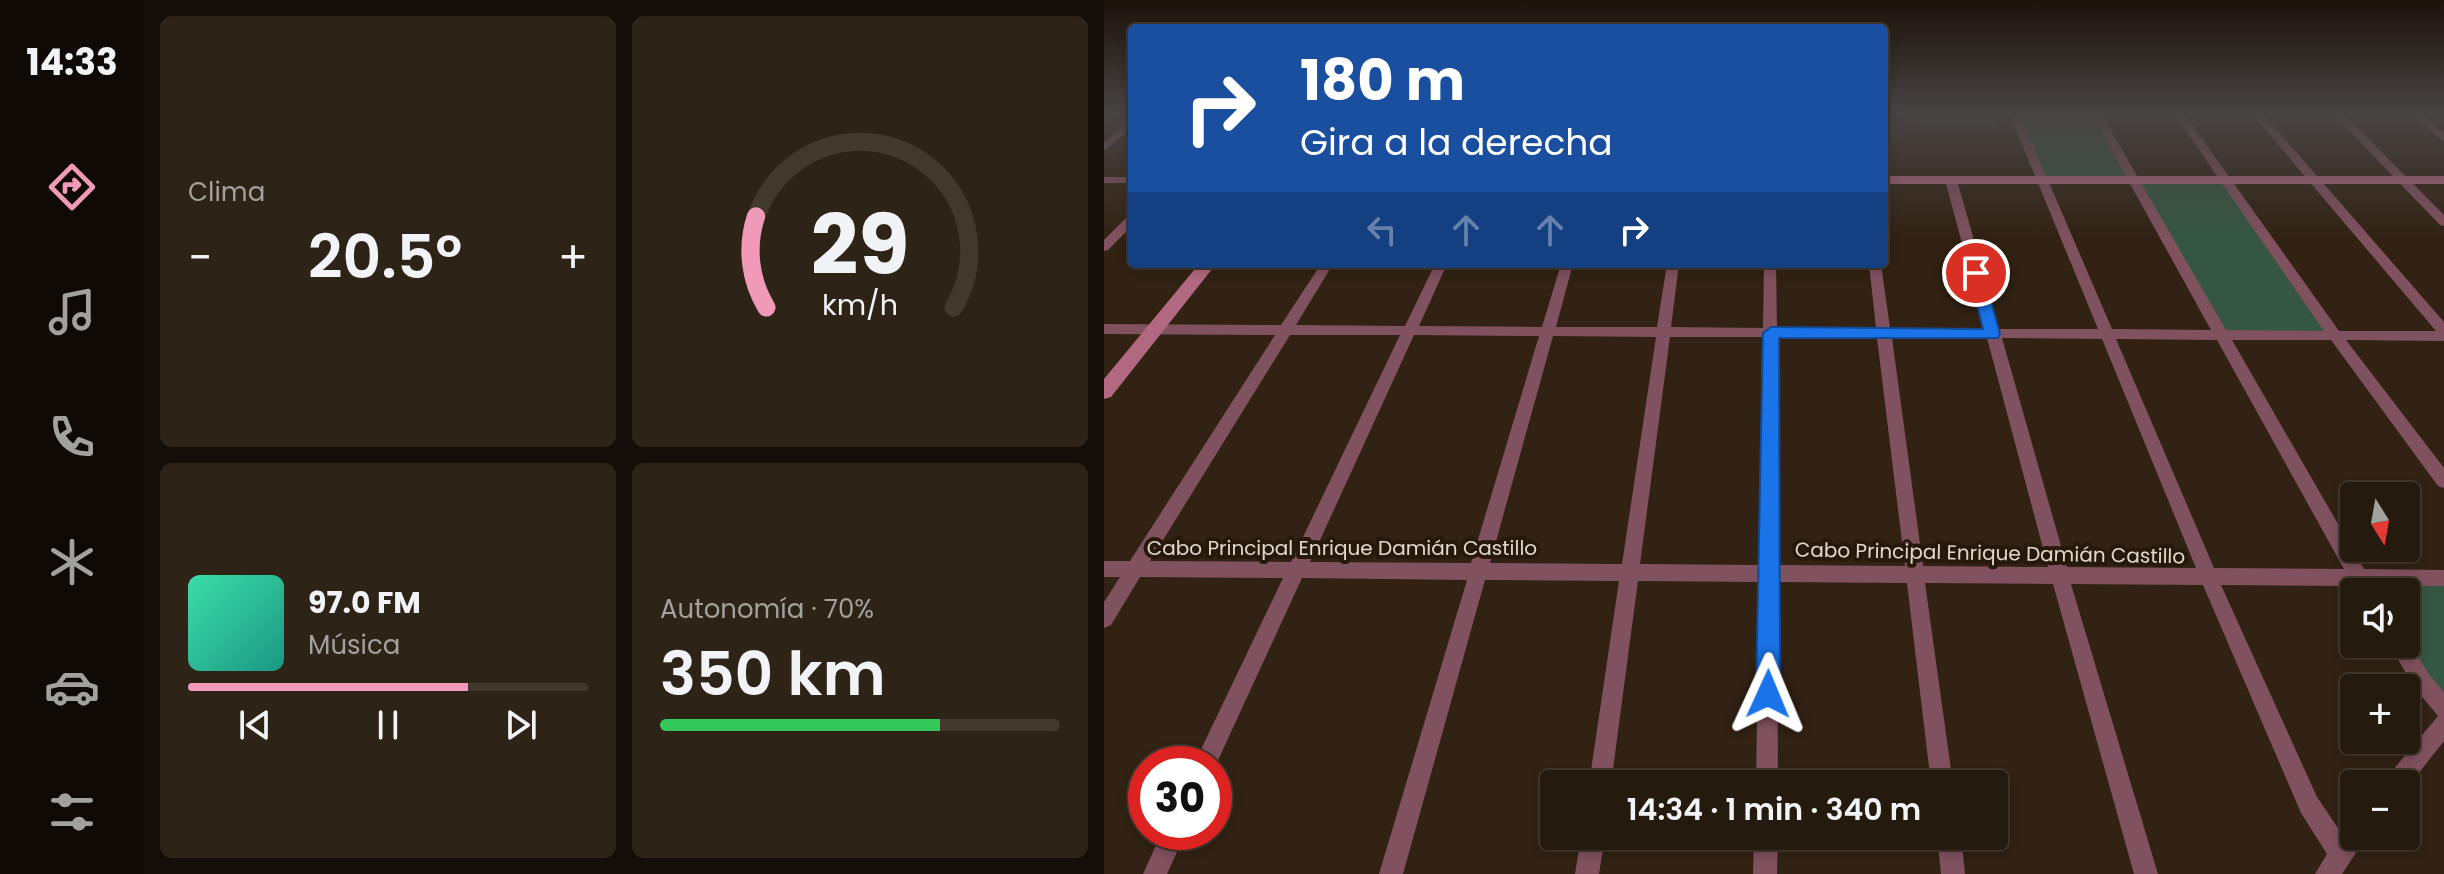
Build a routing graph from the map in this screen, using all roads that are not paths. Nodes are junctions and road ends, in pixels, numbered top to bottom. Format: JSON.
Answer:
{"nodes":[{"id":1,"x":2031,"y":156,"type":"edge"},
{"id":2,"x":2120,"y":156,"type":"edge"},
{"id":3,"x":2210,"y":156,"type":"edge"},
{"id":4,"x":2293,"y":156,"type":"edge"},
{"id":5,"x":2379,"y":156,"type":"edge"},
{"id":6,"x":1104,"y":180,"type":"edge"},
{"id":7,"x":1128,"y":180,"type":"edge"},
{"id":8,"x":1888,"y":180,"type":"edge"},
{"id":9,"x":1951,"y":180,"type":"junction"},
{"id":10,"x":2228,"y":180,"type":"junction"},
{"id":11,"x":2314,"y":180,"type":"junction"},
{"id":12,"x":2403,"y":180,"type":"junction"},
{"id":13,"x":2444,"y":180,"type":"edge"},
{"id":14,"x":2134,"y":181,"type":"junction"},
{"id":15,"x":2042,"y":182,"type":"junction"},
{"id":16,"x":2444,"y":222,"type":"edge"},
{"id":17,"x":1128,"y":223,"type":"edge"},
{"id":18,"x":1104,"y":247,"type":"edge"},
{"id":19,"x":1205,"y":268,"type":"edge"},
{"id":20,"x":1324,"y":268,"type":"edge"},
{"id":21,"x":1439,"y":268,"type":"edge"},
{"id":22,"x":1566,"y":268,"type":"edge"},
{"id":23,"x":1672,"y":268,"type":"edge"},
{"id":24,"x":1770,"y":268,"type":"edge"},
{"id":25,"x":1876,"y":268,"type":"edge"},
{"id":26,"x":1104,"y":329,"type":"edge"},
{"id":27,"x":1156,"y":329,"type":"junction"},
{"id":28,"x":1285,"y":330,"type":"junction"},
{"id":29,"x":1409,"y":332,"type":"junction"},
{"id":30,"x":1549,"y":332,"type":"junction"},
{"id":31,"x":1663,"y":332,"type":"junction"},
{"id":32,"x":1771,"y":333,"type":"junction"},
{"id":33,"x":2221,"y":333,"type":"junction"},
{"id":34,"x":1884,"y":334,"type":"junction"},
{"id":35,"x":1992,"y":334,"type":"junction"},
{"id":36,"x":2106,"y":334,"type":"junction"},
{"id":37,"x":2334,"y":334,"type":"junction"},
{"id":38,"x":2444,"y":334,"type":"edge"},
{"id":39,"x":1104,"y":392,"type":"edge"},
{"id":40,"x":2444,"y":481,"type":"edge"},
{"id":41,"x":1104,"y":569,"type":"edge"},
{"id":42,"x":1135,"y":569,"type":"junction"},
{"id":43,"x":1295,"y":570,"type":"junction"},
{"id":44,"x":1480,"y":570,"type":"junction"},
{"id":45,"x":1631,"y":572,"type":"junction"},
{"id":46,"x":1770,"y":573,"type":"junction"},
{"id":47,"x":1915,"y":575,"type":"junction"},
{"id":48,"x":2060,"y":577,"type":"junction"},
{"id":49,"x":2209,"y":578,"type":"junction"},
{"id":50,"x":2359,"y":578,"type":"edge"},
{"id":51,"x":2444,"y":578,"type":"edge"},
{"id":52,"x":2420,"y":580,"type":"edge"},
{"id":53,"x":2340,"y":584,"type":"edge"},
{"id":54,"x":1104,"y":619,"type":"edge"},
{"id":55,"x":2408,"y":658,"type":"edge"},
{"id":56,"x":2444,"y":708,"type":"edge"},
{"id":57,"x":2444,"y":724,"type":"edge"},
{"id":58,"x":1213,"y":746,"type":"edge"},
{"id":59,"x":1602,"y":770,"type":"edge"},
{"id":60,"x":1767,"y":770,"type":"edge"},
{"id":61,"x":1940,"y":770,"type":"edge"},
{"id":62,"x":2407,"y":770,"type":"edge"},
{"id":63,"x":2340,"y":837,"type":"edge"},
{"id":64,"x":1166,"y":850,"type":"edge"},
{"id":65,"x":1591,"y":850,"type":"edge"},
{"id":66,"x":1766,"y":850,"type":"edge"},
{"id":67,"x":1950,"y":850,"type":"edge"},
{"id":68,"x":2344,"y":850,"type":"edge"},
{"id":69,"x":1155,"y":874,"type":"edge"},
{"id":70,"x":1391,"y":874,"type":"edge"},
{"id":71,"x":1587,"y":874,"type":"edge"},
{"id":72,"x":1765,"y":874,"type":"edge"},
{"id":73,"x":1953,"y":874,"type":"edge"},
{"id":74,"x":2146,"y":874,"type":"edge"},
{"id":75,"x":2327,"y":874,"type":"edge"}],
"edges":[{"from":1,"to":15,"type":"street"},
{"from":2,"to":14,"type":"street"},
{"from":3,"to":10,"type":"street"},
{"from":4,"to":11,"type":"street"},
{"from":5,"to":12,"type":"street"},
{"from":6,"to":7,"type":"street"},
{"from":8,"to":9,"type":"street"},
{"from":9,"to":15,"type":"street"},
{"from":9,"to":35,"type":"street"},
{"from":10,"to":11,"type":"street"},
{"from":10,"to":14,"type":"street"},
{"from":10,"to":37,"type":"street"},
{"from":11,"to":12,"type":"street"},
{"from":11,"to":38,"type":"street"},
{"from":12,"to":13,"type":"street"},
{"from":12,"to":16,"type":"street"},
{"from":14,"to":15,"type":"street"},
{"from":14,"to":33,"type":"street"},
{"from":15,"to":36,"type":"street"},
{"from":17,"to":18,"type":"street"},
{"from":19,"to":27,"type":"street"},
{"from":20,"to":28,"type":"street"},
{"from":21,"to":29,"type":"street"},
{"from":22,"to":30,"type":"street"},
{"from":23,"to":31,"type":"street"},
{"from":24,"to":32,"type":"street"},
{"from":25,"to":34,"type":"street"},
{"from":26,"to":27,"type":"street"},
{"from":27,"to":28,"type":"street"},
{"from":27,"to":39,"type":"street"},
{"from":28,"to":29,"type":"street"},
{"from":28,"to":42,"type":"street"},
{"from":29,"to":30,"type":"street"},
{"from":29,"to":43,"type":"street"},
{"from":30,"to":31,"type":"street"},
{"from":30,"to":44,"type":"street"},
{"from":31,"to":32,"type":"street"},
{"from":31,"to":45,"type":"street"},
{"from":32,"to":34,"type":"street"},
{"from":32,"to":46,"type":"street"},
{"from":33,"to":36,"type":"street"},
{"from":33,"to":37,"type":"street"},
{"from":33,"to":50,"type":"street"},
{"from":34,"to":35,"type":"street"},
{"from":34,"to":47,"type":"street"},
{"from":35,"to":36,"type":"street"},
{"from":35,"to":48,"type":"street"},
{"from":36,"to":49,"type":"street"},
{"from":37,"to":38,"type":"street"},
{"from":37,"to":40,"type":"street"},
{"from":41,"to":42,"type":"street","name":"Cabo Principal Enrique Damián Castillo"},
{"from":42,"to":43,"type":"street","name":"Cabo Principal Enrique Damián Castillo"},
{"from":42,"to":54,"type":"street"},
{"from":43,"to":44,"type":"street","name":"Cabo Principal Enrique Damián Castillo"},
{"from":43,"to":58,"type":"street"},
{"from":44,"to":45,"type":"street","name":"Cabo Principal Enrique Damián Castillo"},
{"from":44,"to":70,"type":"street"},
{"from":45,"to":46,"type":"street","name":"Cabo Principal Enrique Damián Castillo"},
{"from":45,"to":59,"type":"street"},
{"from":46,"to":47,"type":"street","name":"Cabo Principal Enrique Damián Castillo"},
{"from":46,"to":60,"type":"street"},
{"from":47,"to":48,"type":"street","name":"Cabo Principal Enrique Damián Castillo"},
{"from":47,"to":61,"type":"street"},
{"from":48,"to":49,"type":"street","name":"Cabo Principal Enrique Damián Castillo"},
{"from":48,"to":74,"type":"street"},
{"from":49,"to":53,"type":"street","name":"Cabo Principal Enrique Damián Castillo"},
{"from":49,"to":63,"type":"street"},
{"from":51,"to":52,"type":"street","name":"Cabo Principal Enrique Damián Castillo"},
{"from":55,"to":56,"type":"street"},
{"from":57,"to":62,"type":"street"},
{"from":64,"to":69,"type":"street"},
{"from":65,"to":71,"type":"street"},
{"from":66,"to":72,"type":"street"},
{"from":67,"to":73,"type":"street"},
{"from":68,"to":75,"type":"street"}]}
